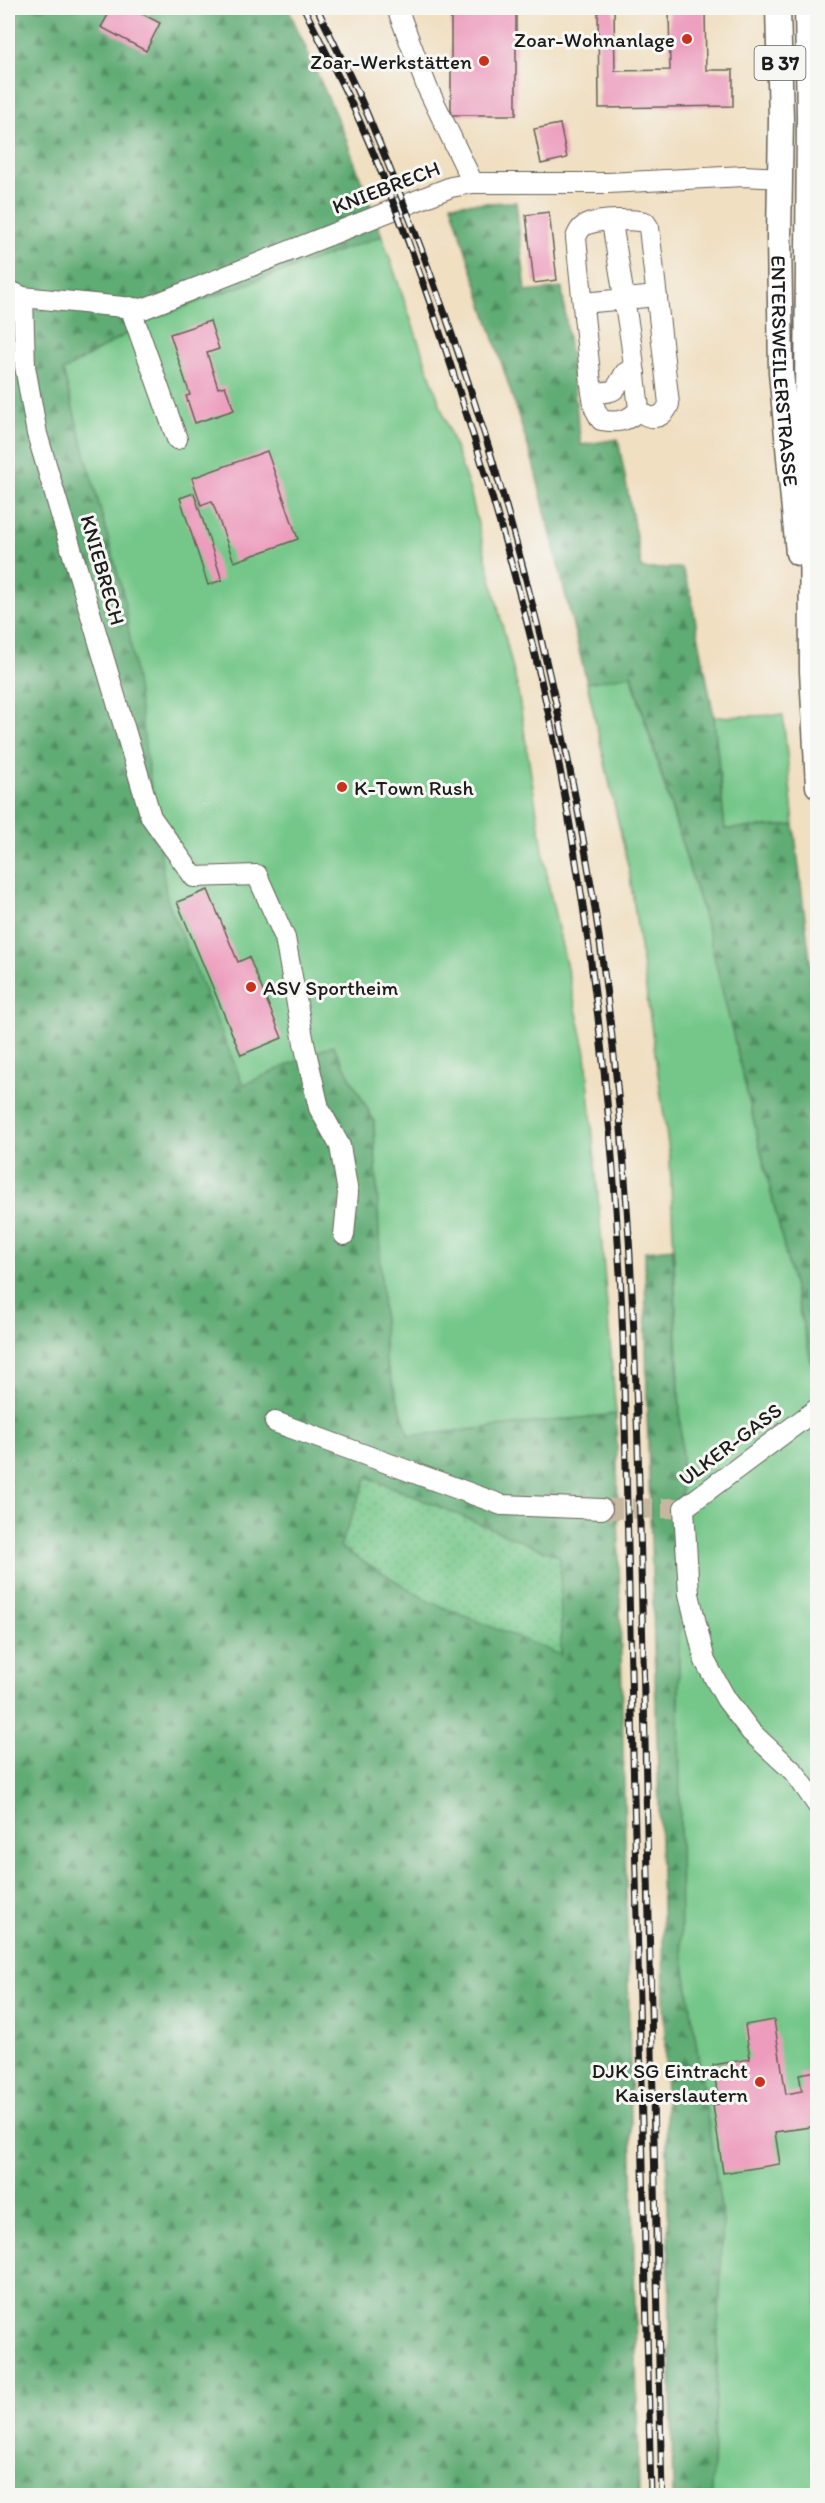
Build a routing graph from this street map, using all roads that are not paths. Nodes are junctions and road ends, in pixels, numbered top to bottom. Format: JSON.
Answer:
{"nodes":[{"id":1,"x":397,"y":8,"type":"edge"},
{"id":2,"x":778,"y":8,"type":"edge"},
{"id":3,"x":807,"y":8,"type":"edge"},
{"id":4,"x":781,"y":118,"type":"junction"},
{"id":5,"x":809,"y":118,"type":"junction"},
{"id":6,"x":818,"y":149,"type":"edge"},
{"id":7,"x":781,"y":178,"type":"junction"},
{"id":8,"x":814,"y":180,"type":"edge"},
{"id":9,"x":473,"y":183,"type":"junction"},
{"id":10,"x":612,"y":222,"type":"junction"},
{"id":11,"x":15,"y":293,"type":"edge"},
{"id":12,"x":657,"y":296,"type":"junction"},
{"id":13,"x":623,"y":299,"type":"junction"},
{"id":14,"x":583,"y":303,"type":"junction"},
{"id":15,"x":130,"y":307,"type":"junction"},
{"id":16,"x":635,"y":372,"type":"junction"},
{"id":17,"x":592,"y":393,"type":"junction"},
{"id":18,"x":639,"y":409,"type":"junction"},
{"id":19,"x":177,"y":439,"type":"dead end"},
{"id":20,"x":812,"y":671,"type":"junction"},
{"id":21,"x":818,"y":786,"type":"edge"},
{"id":22,"x":344,"y":1235,"type":"dead end"},
{"id":23,"x":818,"y":1408,"type":"edge"},
{"id":24,"x":275,"y":1422,"type":"dead end"},
{"id":25,"x":602,"y":1509,"type":"tunnel mouth"},
{"id":26,"x":818,"y":1806,"type":"edge"}],
"edges":[{"from":1,"to":9,"type":"street"},
{"from":2,"to":4,"type":"main road","number":"B 37"},
{"from":3,"to":5,"type":"main road","number":"B 37"},
{"from":4,"to":7,"type":"main road","name":"ENTERSWEILERSTRASSE"},
{"from":4,"to":8,"type":"main road","number":"B 37"},
{"from":5,"to":6,"type":"main road","number":"B 37"},
{"from":5,"to":8,"type":"main road","name":"ENTERSWEILERSTRASSE"},
{"from":7,"to":8,"type":"main road"},
{"from":7,"to":9,"type":"street","name":"KNIEBRECH"},
{"from":7,"to":20,"type":"main road","name":"ENTERSWEILERSTRASSE"},
{"from":8,"to":20,"type":"main road","name":"ENTERSWEILERSTRASSE"},
{"from":9,"to":15,"type":"street","name":"KNIEBRECH"},
{"from":10,"to":12,"type":"street"},
{"from":10,"to":13,"type":"street"},
{"from":10,"to":14,"type":"street"},
{"from":11,"to":15,"type":"street","name":"KNIEBRECH"},
{"from":11,"to":22,"type":"street","name":"KNIEBRECH"},
{"from":12,"to":13,"type":"street"},
{"from":12,"to":18,"type":"street"},
{"from":13,"to":14,"type":"street"},
{"from":13,"to":16,"type":"street"},
{"from":14,"to":17,"type":"street"},
{"from":15,"to":19,"type":"street"},
{"from":16,"to":17,"type":"street"},
{"from":16,"to":18,"type":"street"},
{"from":17,"to":18,"type":"street"},
{"from":20,"to":21,"type":"main road","name":"ENTERSWEILERSTRASSE"},
{"from":23,"to":26,"type":"street","name":"ULKER-GASS"},
{"from":24,"to":25,"type":"street"}]}
